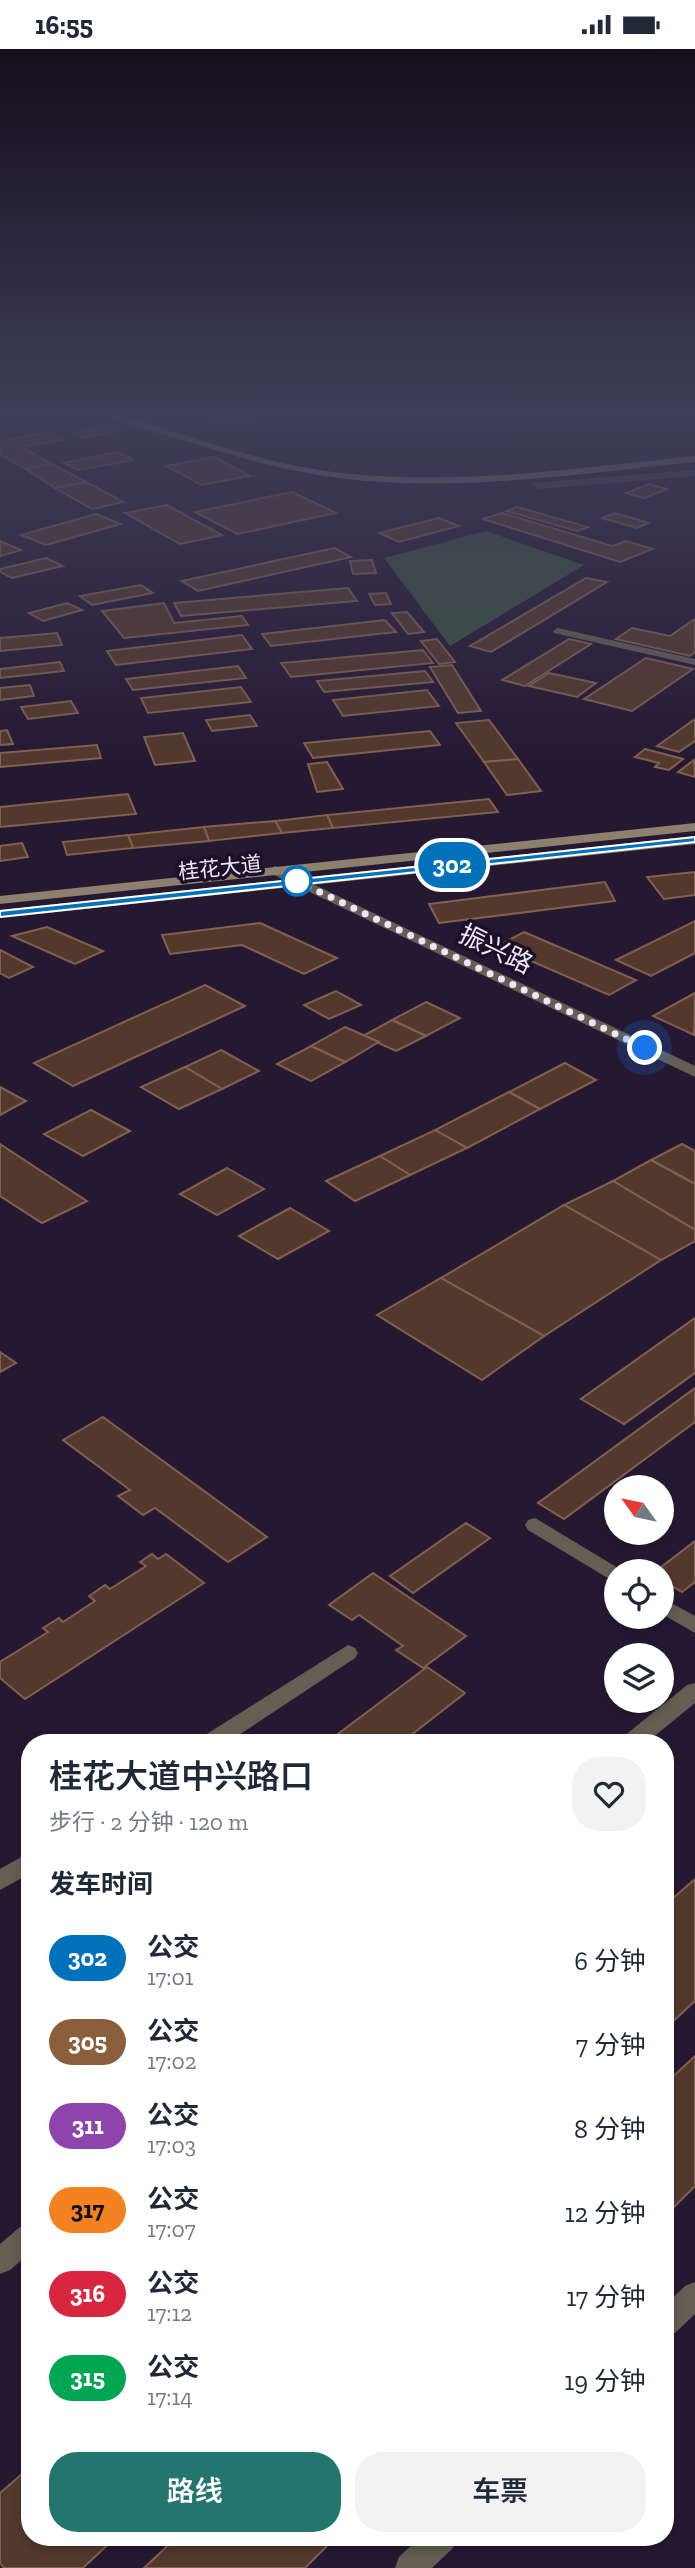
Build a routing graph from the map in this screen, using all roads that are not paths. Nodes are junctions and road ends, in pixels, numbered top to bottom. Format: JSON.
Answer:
{"nodes":[{"id":1,"x":558,"y":631,"type":"dead end"},
{"id":2,"x":695,"y":662,"type":"edge"},
{"id":3,"x":695,"y":827,"type":"edge"},
{"id":4,"x":695,"y":840,"type":"edge"},
{"id":5,"x":275,"y":870,"type":"junction"},
{"id":6,"x":298,"y":881,"type":"junction"},
{"id":7,"x":0,"y":900,"type":"edge"},
{"id":8,"x":0,"y":914,"type":"edge"},
{"id":9,"x":695,"y":1072,"type":"edge"},
{"id":10,"x":535,"y":1525,"type":"dead end"},
{"id":11,"x":604,"y":1568,"type":"edge"},
{"id":12,"x":674,"y":1613,"type":"edge"},
{"id":13,"x":695,"y":1626,"type":"edge"},
{"id":14,"x":348,"y":1653,"type":"dead end"},
{"id":15,"x":695,"y":1691,"type":"edge"},
{"id":16,"x":224,"y":1734,"type":"edge"},
{"id":17,"x":642,"y":1734,"type":"edge"},
{"id":18,"x":21,"y":1870,"type":"edge"},
{"id":19,"x":0,"y":1881,"type":"edge"},
{"id":20,"x":21,"y":2244,"type":"edge"},
{"id":21,"x":0,"y":2261,"type":"edge"},
{"id":22,"x":695,"y":2295,"type":"edge"},
{"id":23,"x":674,"y":2315,"type":"edge"},
{"id":24,"x":433,"y":2546,"type":"edge"},
{"id":25,"x":410,"y":2568,"type":"edge"}],
"edges":[{"from":1,"to":2,"type":"street"},
{"from":3,"to":5,"type":"main road","name":"桂花大道"},
{"from":4,"to":6,"type":"main road","name":"桂花大道"},
{"from":5,"to":6,"type":"street","name":"振兴路"},
{"from":5,"to":7,"type":"main road","name":"桂花大道"},
{"from":6,"to":8,"type":"main road","name":"桂花大道"},
{"from":6,"to":9,"type":"street","name":"振兴路"},
{"from":10,"to":11,"type":"street"},
{"from":12,"to":13,"type":"street"},
{"from":14,"to":16,"type":"street"},
{"from":15,"to":17,"type":"street"},
{"from":18,"to":19,"type":"street"},
{"from":20,"to":21,"type":"street"},
{"from":22,"to":23,"type":"street"},
{"from":24,"to":25,"type":"street"}]}
